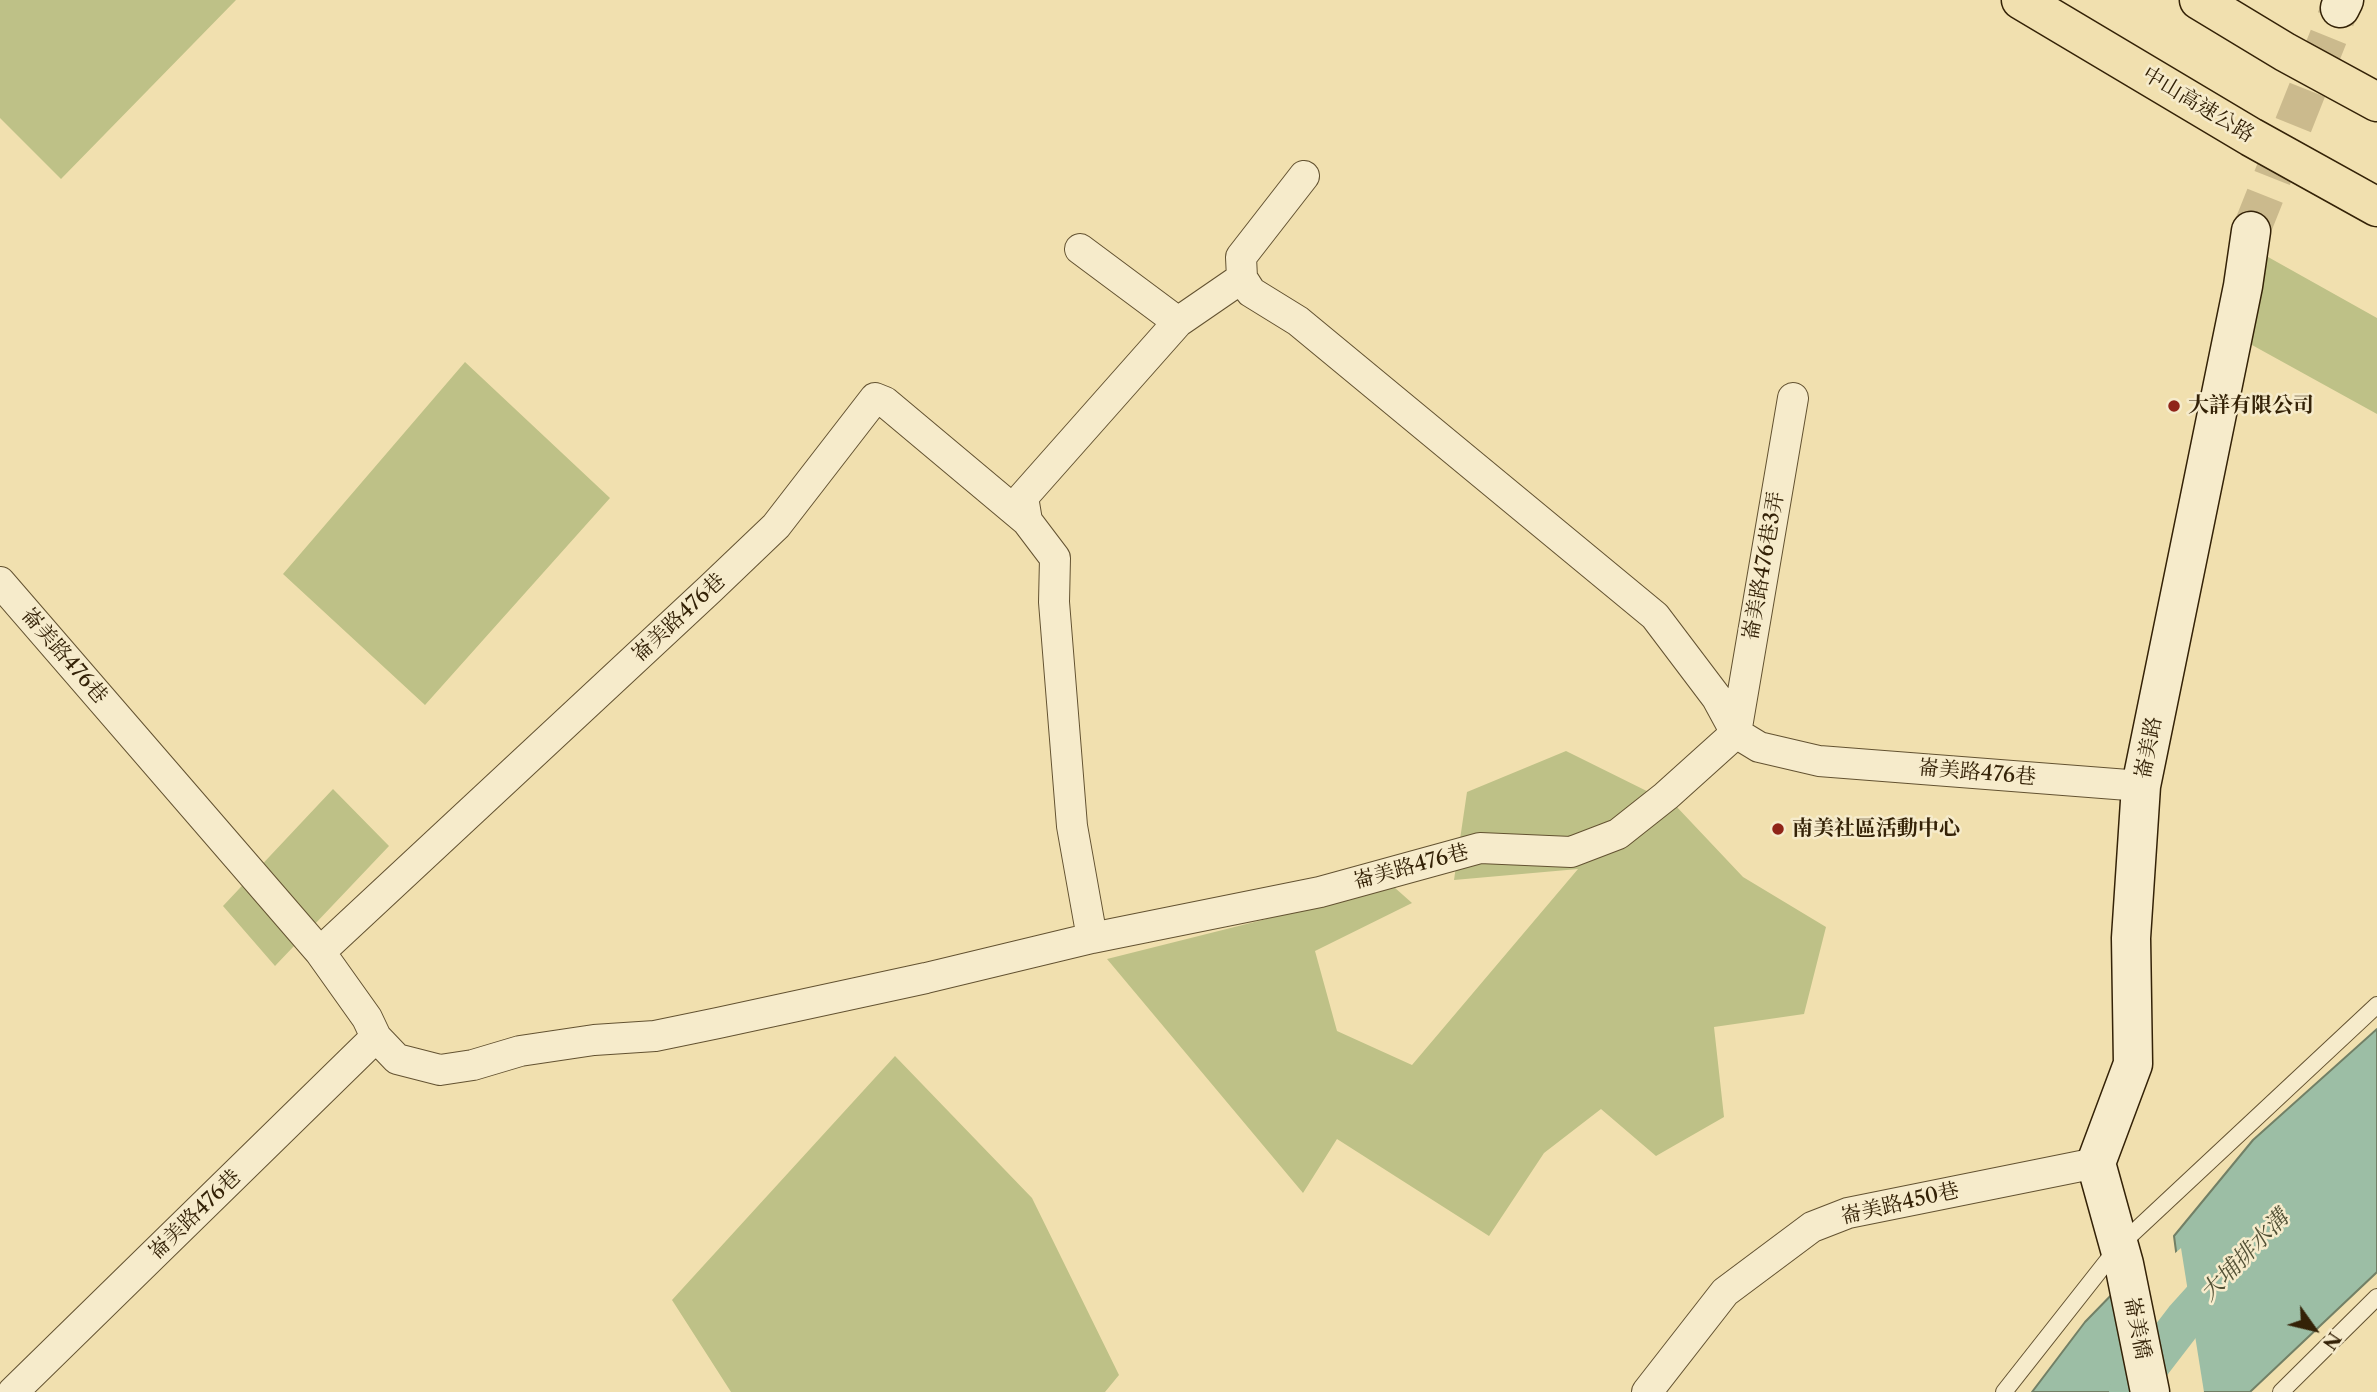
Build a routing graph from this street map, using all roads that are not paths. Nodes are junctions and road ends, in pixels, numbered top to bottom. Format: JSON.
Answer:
{"nodes":[{"id":1,"x":2021,"y":0,"type":"edge"},
{"id":2,"x":2199,"y":0,"type":"edge"},
{"id":3,"x":2377,"y":102,"type":"edge"},
{"id":4,"x":1304,"y":176,"type":"dead end"},
{"id":5,"x":2377,"y":207,"type":"edge"},
{"id":6,"x":2251,"y":231,"type":"tunnel mouth"},
{"id":7,"x":1080,"y":248,"type":"dead end"},
{"id":8,"x":1242,"y":278,"type":"junction"},
{"id":9,"x":1178,"y":322,"type":"junction"},
{"id":10,"x":1793,"y":398,"type":"dead end"},
{"id":11,"x":1027,"y":521,"type":"junction"},
{"id":12,"x":0,"y":582,"type":"edge"},
{"id":13,"x":1736,"y":733,"type":"junction"},
{"id":14,"x":2140,"y":786,"type":"junction"},
{"id":15,"x":1092,"y":938,"type":"junction"},
{"id":16,"x":320,"y":952,"type":"junction"},
{"id":17,"x":2377,"y":1005,"type":"edge"},
{"id":18,"x":376,"y":1037,"type":"junction"},
{"id":19,"x":2096,"y":1163,"type":"junction"},
{"id":20,"x":2121,"y":1255,"type":"junction"},
{"id":21,"x":2377,"y":1297,"type":"edge"},
{"id":22,"x":13,"y":1392,"type":"edge"},
{"id":23,"x":1647,"y":1392,"type":"edge"},
{"id":24,"x":2004,"y":1392,"type":"edge"},
{"id":25,"x":2150,"y":1392,"type":"edge"},
{"id":26,"x":2281,"y":1392,"type":"edge"}],
"edges":[{"from":1,"to":5,"type":"highway","name":"中山高速公路"},
{"from":2,"to":3,"type":"highway"},
{"from":4,"to":8,"type":"street"},
{"from":6,"to":14,"type":"street","name":"崙美路"},
{"from":7,"to":9,"type":"street"},
{"from":8,"to":9,"type":"street"},
{"from":8,"to":13,"type":"street"},
{"from":9,"to":11,"type":"street"},
{"from":10,"to":13,"type":"street","name":"崙美路476巷3弄"},
{"from":11,"to":15,"type":"street","name":"崙美路476巷"},
{"from":11,"to":16,"type":"street","name":"崙美路476巷"},
{"from":12,"to":16,"type":"street","name":"崙美路476巷"},
{"from":13,"to":14,"type":"street","name":"崙美路476巷"},
{"from":13,"to":15,"type":"street","name":"崙美路476巷"},
{"from":14,"to":19,"type":"street","name":"崙美路"},
{"from":15,"to":18,"type":"street","name":"崙美路476巷"},
{"from":16,"to":18,"type":"street","name":"崙美路476巷"},
{"from":17,"to":20,"type":"lane"},
{"from":18,"to":22,"type":"street","name":"崙美路476巷"},
{"from":19,"to":20,"type":"street"},
{"from":19,"to":23,"type":"street","name":"崙美路450巷"},
{"from":20,"to":24,"type":"lane"},
{"from":20,"to":25,"type":"street","name":"崙美橋"},
{"from":21,"to":26,"type":"lane"}]}
